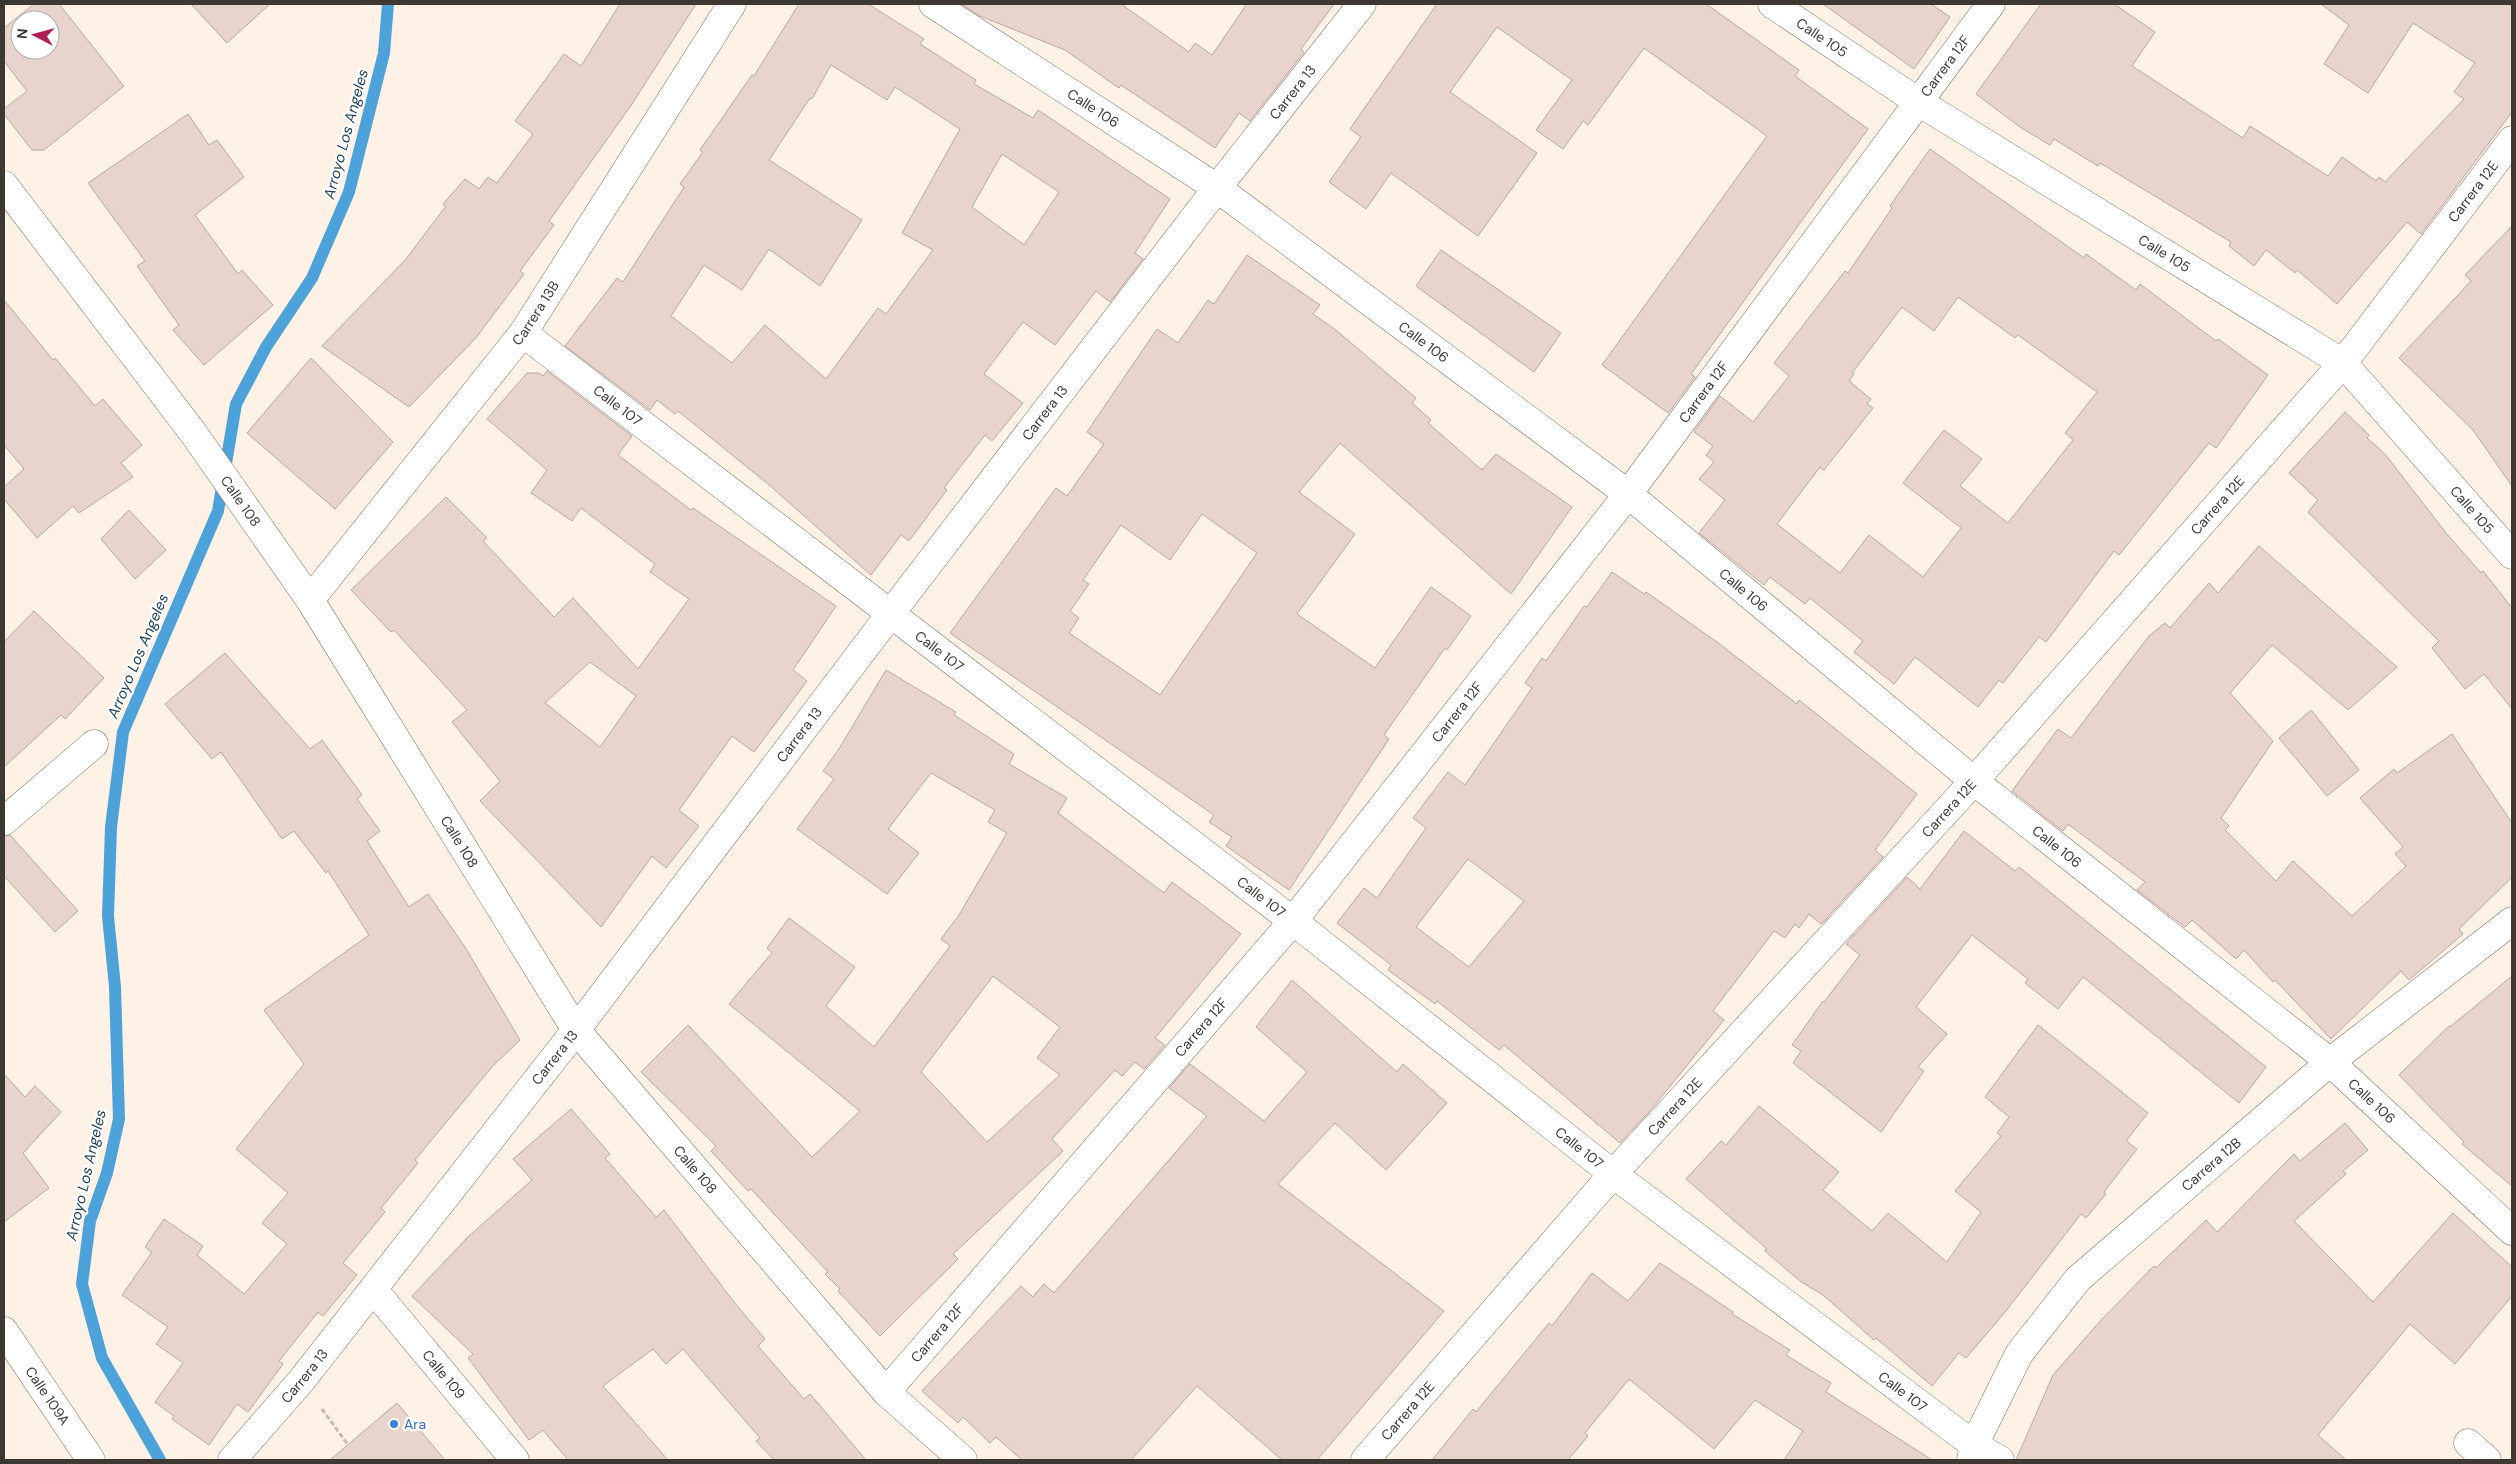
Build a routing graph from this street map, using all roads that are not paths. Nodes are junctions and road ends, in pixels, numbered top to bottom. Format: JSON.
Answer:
{"nodes":[{"id":1,"x":732,"y":4,"type":"edge"},
{"id":2,"x":933,"y":4,"type":"edge"},
{"id":3,"x":1362,"y":4,"type":"edge"},
{"id":4,"x":1772,"y":4,"type":"edge"},
{"id":5,"x":1991,"y":4,"type":"edge"},
{"id":6,"x":1918,"y":101,"type":"junction"},
{"id":7,"x":2512,"y":140,"type":"edge"},
{"id":8,"x":4,"y":185,"type":"edge"},
{"id":9,"x":1217,"y":188,"type":"junction"},
{"id":10,"x":523,"y":333,"type":"junction"},
{"id":11,"x":2343,"y":363,"type":"junction"},
{"id":12,"x":1628,"y":494,"type":"junction"},
{"id":13,"x":2512,"y":555,"type":"edge"},
{"id":14,"x":310,"y":600,"type":"junction"},
{"id":15,"x":891,"y":613,"type":"junction"},
{"id":16,"x":94,"y":744,"type":"dead end"},
{"id":17,"x":1974,"y":781,"type":"junction"},
{"id":18,"x":4,"y":821,"type":"edge"},
{"id":19,"x":1293,"y":921,"type":"junction"},
{"id":20,"x":2512,"y":921,"type":"edge"},
{"id":21,"x":576,"y":1030,"type":"junction"},
{"id":22,"x":2330,"y":1062,"type":"junction"},
{"id":23,"x":1613,"y":1174,"type":"junction"},
{"id":24,"x":2512,"y":1231,"type":"edge"},
{"id":25,"x":373,"y":1289,"type":"junction"},
{"id":26,"x":4,"y":1331,"type":"edge"},
{"id":27,"x":886,"y":1392,"type":"junction"},
{"id":28,"x":1973,"y":1452,"type":"edge"},
{"id":29,"x":91,"y":1460,"type":"edge"},
{"id":30,"x":232,"y":1460,"type":"edge"},
{"id":31,"x":515,"y":1460,"type":"edge"},
{"id":32,"x":962,"y":1460,"type":"edge"},
{"id":33,"x":1365,"y":1460,"type":"edge"},
{"id":34,"x":2000,"y":1460,"type":"edge"}],
"edges":[{"from":1,"to":10,"type":"street","name":"Carrera 13B"},
{"from":2,"to":9,"type":"street","name":"Calle 106"},
{"from":3,"to":9,"type":"street","name":"Carrera 13"},
{"from":4,"to":6,"type":"street","name":"Calle 105"},
{"from":5,"to":6,"type":"street","name":"Carrera 12F"},
{"from":6,"to":11,"type":"street","name":"Calle 105"},
{"from":6,"to":12,"type":"street","name":"Carrera 12F"},
{"from":7,"to":11,"type":"street","name":"Carrera 12E"},
{"from":8,"to":14,"type":"street","name":"Calle 108"},
{"from":9,"to":12,"type":"street","name":"Calle 106"},
{"from":9,"to":15,"type":"street","name":"Carrera 13"},
{"from":10,"to":14,"type":"street","name":"Carrera 13B"},
{"from":10,"to":15,"type":"street","name":"Calle 107"},
{"from":11,"to":13,"type":"street","name":"Calle 105"},
{"from":11,"to":17,"type":"street","name":"Carrera 12E"},
{"from":12,"to":17,"type":"street","name":"Calle 106"},
{"from":12,"to":19,"type":"street","name":"Carrera 12F"},
{"from":14,"to":21,"type":"street","name":"Calle 108"},
{"from":15,"to":19,"type":"street","name":"Calle 107"},
{"from":15,"to":21,"type":"street","name":"Carrera 13"},
{"from":16,"to":18,"type":"street"},
{"from":17,"to":22,"type":"street","name":"Calle 106"},
{"from":17,"to":23,"type":"street","name":"Carrera 12E"},
{"from":19,"to":23,"type":"street","name":"Calle 107"},
{"from":19,"to":27,"type":"street","name":"Carrera 12F"},
{"from":20,"to":22,"type":"street","name":"Carrera 12B"},
{"from":21,"to":25,"type":"street","name":"Carrera 13"},
{"from":21,"to":27,"type":"street","name":"Calle 108"},
{"from":22,"to":24,"type":"street","name":"Calle 106"},
{"from":22,"to":28,"type":"street","name":"Carrera 12B"},
{"from":23,"to":28,"type":"street","name":"Calle 107"},
{"from":23,"to":33,"type":"street","name":"Carrera 12E"},
{"from":25,"to":30,"type":"street","name":"Carrera 13"},
{"from":25,"to":31,"type":"street","name":"Calle 109"},
{"from":26,"to":29,"type":"street","name":"Calle 109A"},
{"from":27,"to":32,"type":"street","name":"Calle 108"},
{"from":28,"to":34,"type":"street","name":"Calle 107"}]}
